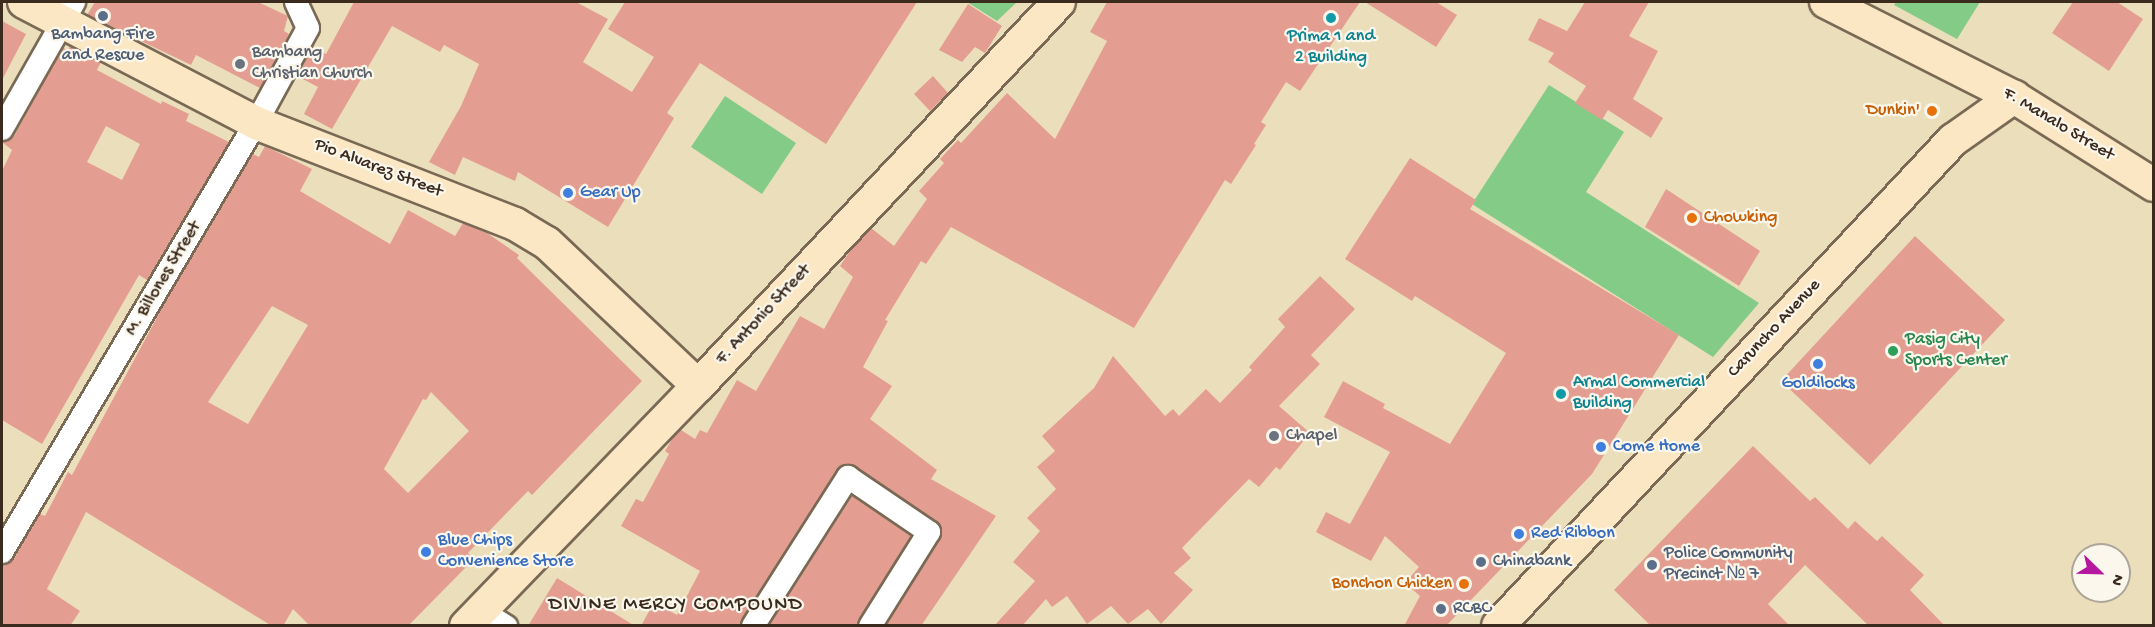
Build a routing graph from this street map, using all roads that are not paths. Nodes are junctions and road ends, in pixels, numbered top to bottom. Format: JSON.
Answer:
{"nodes":[{"id":1,"x":24,"y":2,"type":"edge"},
{"id":2,"x":296,"y":2,"type":"edge"},
{"id":3,"x":1059,"y":2,"type":"edge"},
{"id":4,"x":1826,"y":2,"type":"edge"},
{"id":5,"x":67,"y":12,"type":"edge"},
{"id":6,"x":1959,"y":69,"type":"junction"},
{"id":7,"x":2014,"y":97,"type":"junction"},
{"id":8,"x":256,"y":123,"type":"junction"},
{"id":9,"x":2,"y":129,"type":"edge"},
{"id":10,"x":2154,"y":185,"type":"edge"},
{"id":11,"x":1889,"y":206,"type":"junction"},
{"id":12,"x":698,"y":386,"type":"junction"},
{"id":13,"x":2,"y":552,"type":"edge"},
{"id":14,"x":484,"y":620,"type":"edge"},
{"id":15,"x":753,"y":626,"type":"edge"},
{"id":16,"x":870,"y":626,"type":"edge"},
{"id":17,"x":1498,"y":626,"type":"edge"}],
"edges":[{"from":1,"to":5,"type":"street","name":"Pio Alvarez Street"},
{"from":2,"to":8,"type":"street","name":"M. Billones Street"},
{"from":3,"to":12,"type":"street","name":"F. Antonio Street"},
{"from":4,"to":6,"type":"street","name":"F. Manalo Street"},
{"from":5,"to":8,"type":"street","name":"Pio Alvarez Street"},
{"from":5,"to":9,"type":"street"},
{"from":6,"to":7,"type":"street","name":"F. Manalo Street"},
{"from":6,"to":11,"type":"street"},
{"from":7,"to":10,"type":"street","name":"F. Manalo Street"},
{"from":7,"to":11,"type":"street","name":"Caruncho Avenue"},
{"from":8,"to":12,"type":"street","name":"Pio Alvarez Street"},
{"from":8,"to":13,"type":"street","name":"M. Billones Street"},
{"from":11,"to":17,"type":"street","name":"Caruncho Avenue"},
{"from":12,"to":14,"type":"street","name":"F. Antonio Street"},
{"from":15,"to":16,"type":"street"}]}
